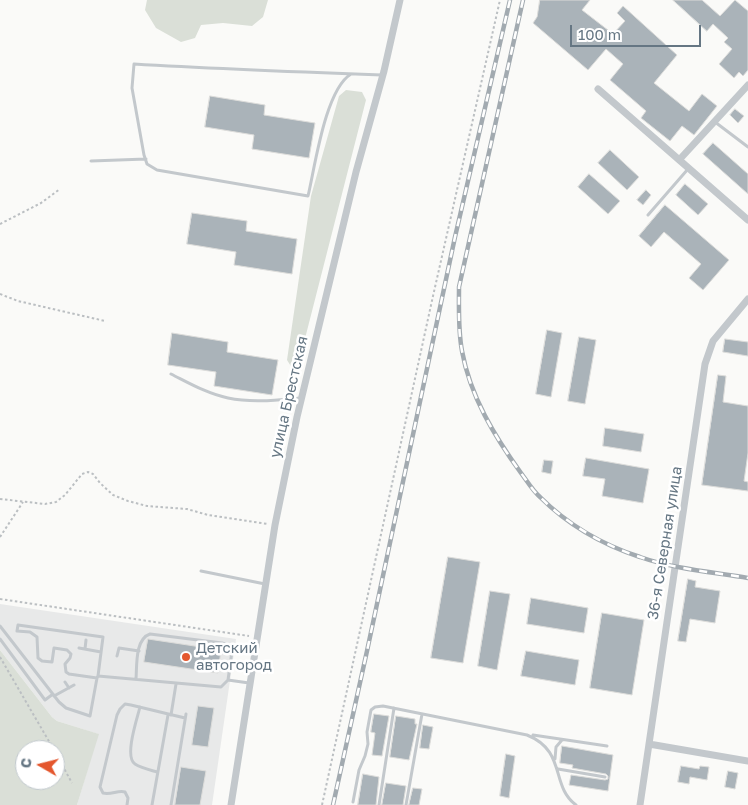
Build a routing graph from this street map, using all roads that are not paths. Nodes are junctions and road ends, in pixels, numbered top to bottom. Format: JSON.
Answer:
{"nodes":[{"id":1,"x":400,"y":0,"type":"edge"},
{"id":2,"x":352,"y":74,"type":"junction"},
{"id":3,"x":383,"y":75,"type":"junction"},
{"id":4,"x":748,"y":84,"type":"edge"},
{"id":5,"x":598,"y":89,"type":"dead end"},
{"id":6,"x":715,"y":122,"type":"junction"},
{"id":7,"x":748,"y":146,"type":"edge"},
{"id":8,"x":680,"y":159,"type":"junction"},
{"id":9,"x":146,"y":160,"type":"junction"},
{"id":10,"x":91,"y":161,"type":"dead end"},
{"id":11,"x":688,"y":168,"type":"junction"},
{"id":12,"x":648,"y":215,"type":"dead end"},
{"id":13,"x":748,"y":220,"type":"edge"},
{"id":14,"x":748,"y":299,"type":"edge"},
{"id":15,"x":171,"y":374,"type":"dead end"},
{"id":16,"x":302,"y":398,"type":"junction"},
{"id":17,"x":201,"y":570,"type":"dead end"},
{"id":18,"x":265,"y":584,"type":"junction"},
{"id":19,"x":0,"y":626,"type":"edge"},
{"id":20,"x":0,"y":639,"type":"edge"},
{"id":21,"x":86,"y":640,"type":"dead end"},
{"id":22,"x":79,"y":648,"type":"dead end"},
{"id":23,"x":85,"y":649,"type":"junction"},
{"id":24,"x":139,"y":651,"type":"junction"},
{"id":25,"x":101,"y":652,"type":"junction"},
{"id":26,"x":117,"y":656,"type":"dead end"},
{"id":27,"x":97,"y":677,"type":"junction"},
{"id":28,"x":136,"y":679,"type":"junction"},
{"id":29,"x":228,"y":680,"type":"junction"},
{"id":30,"x":65,"y":682,"type":"dead end"},
{"id":31,"x":249,"y":683,"type":"junction"},
{"id":32,"x":176,"y":684,"type":"junction"},
{"id":33,"x":74,"y":685,"type":"dead end"},
{"id":34,"x":69,"y":688,"type":"junction"},
{"id":35,"x":54,"y":695,"type":"junction"},
{"id":36,"x":140,"y":707,"type":"junction"},
{"id":37,"x":394,"y":708,"type":"junction"},
{"id":38,"x":422,"y":714,"type":"junction"},
{"id":39,"x":170,"y":715,"type":"junction"},
{"id":40,"x":527,"y":734,"type":"junction"},
{"id":41,"x":562,"y":740,"type":"junction"},
{"id":42,"x":649,"y":744,"type":"junction"},
{"id":43,"x":607,"y":746,"type":"dead end"},
{"id":44,"x":555,"y":760,"type":"junction"},
{"id":45,"x":748,"y":761,"type":"edge"},
{"id":46,"x":558,"y":769,"type":"junction"},
{"id":47,"x":157,"y":772,"type":"junction"},
{"id":48,"x":605,"y":777,"type":"dead end"},
{"id":49,"x":353,"y":802,"type":"dead end"},
{"id":50,"x":127,"y":805,"type":"edge"},
{"id":51,"x":152,"y":805,"type":"edge"},
{"id":52,"x":171,"y":805,"type":"edge"},
{"id":53,"x":231,"y":805,"type":"edge"},
{"id":54,"x":379,"y":805,"type":"edge"},
{"id":55,"x":406,"y":805,"type":"edge"},
{"id":56,"x":576,"y":805,"type":"edge"},
{"id":57,"x":640,"y":805,"type":"edge"}],
"edges":[{"from":1,"to":3,"type":"street","name":"улица Брестская"},
{"from":2,"to":3,"type":"lane"},
{"from":2,"to":9,"type":"lane"},
{"from":2,"to":9,"type":"lane"},
{"from":3,"to":16,"type":"street","name":"улица Брестская"},
{"from":4,"to":6,"type":"street"},
{"from":5,"to":8,"type":"street"},
{"from":6,"to":7,"type":"lane"},
{"from":6,"to":8,"type":"street"},
{"from":8,"to":11,"type":"street"},
{"from":9,"to":10,"type":"lane"},
{"from":11,"to":12,"type":"lane"},
{"from":11,"to":13,"type":"street"},
{"from":14,"to":42,"type":"street","name":"36-я Северная улица"},
{"from":15,"to":16,"type":"lane"},
{"from":16,"to":18,"type":"street","name":"улица Брестская"},
{"from":17,"to":18,"type":"lane"},
{"from":18,"to":31,"type":"street","name":"улица Брестская"},
{"from":19,"to":35,"type":"lane"},
{"from":20,"to":35,"type":"lane"},
{"from":21,"to":23,"type":"lane"},
{"from":22,"to":23,"type":"lane"},
{"from":23,"to":25,"type":"lane"},
{"from":24,"to":26,"type":"lane"},
{"from":24,"to":28,"type":"lane"},
{"from":24,"to":29,"type":"lane"},
{"from":25,"to":27,"type":"lane"},
{"from":25,"to":27,"type":"lane"},
{"from":27,"to":28,"type":"lane"},
{"from":27,"to":35,"type":"lane"},
{"from":28,"to":32,"type":"lane"},
{"from":29,"to":31,"type":"lane"},
{"from":29,"to":32,"type":"lane"},
{"from":30,"to":34,"type":"lane"},
{"from":31,"to":53,"type":"street","name":"улица Брестская"},
{"from":32,"to":39,"type":"lane"},
{"from":33,"to":34,"type":"lane"},
{"from":34,"to":35,"type":"lane"},
{"from":36,"to":39,"type":"lane"},
{"from":36,"to":47,"type":"lane"},
{"from":36,"to":50,"type":"lane"},
{"from":37,"to":38,"type":"lane"},
{"from":37,"to":49,"type":"lane"},
{"from":37,"to":54,"type":"lane"},
{"from":38,"to":40,"type":"lane"},
{"from":38,"to":55,"type":"lane"},
{"from":39,"to":47,"type":"lane"},
{"from":39,"to":52,"type":"lane"},
{"from":40,"to":41,"type":"lane"},
{"from":40,"to":44,"type":"lane"},
{"from":41,"to":43,"type":"lane"},
{"from":41,"to":44,"type":"lane"},
{"from":42,"to":45,"type":"street"},
{"from":42,"to":57,"type":"street","name":"36-я Северная улица"},
{"from":44,"to":46,"type":"lane"},
{"from":46,"to":48,"type":"lane"},
{"from":46,"to":56,"type":"lane"},
{"from":47,"to":51,"type":"lane"}]}
